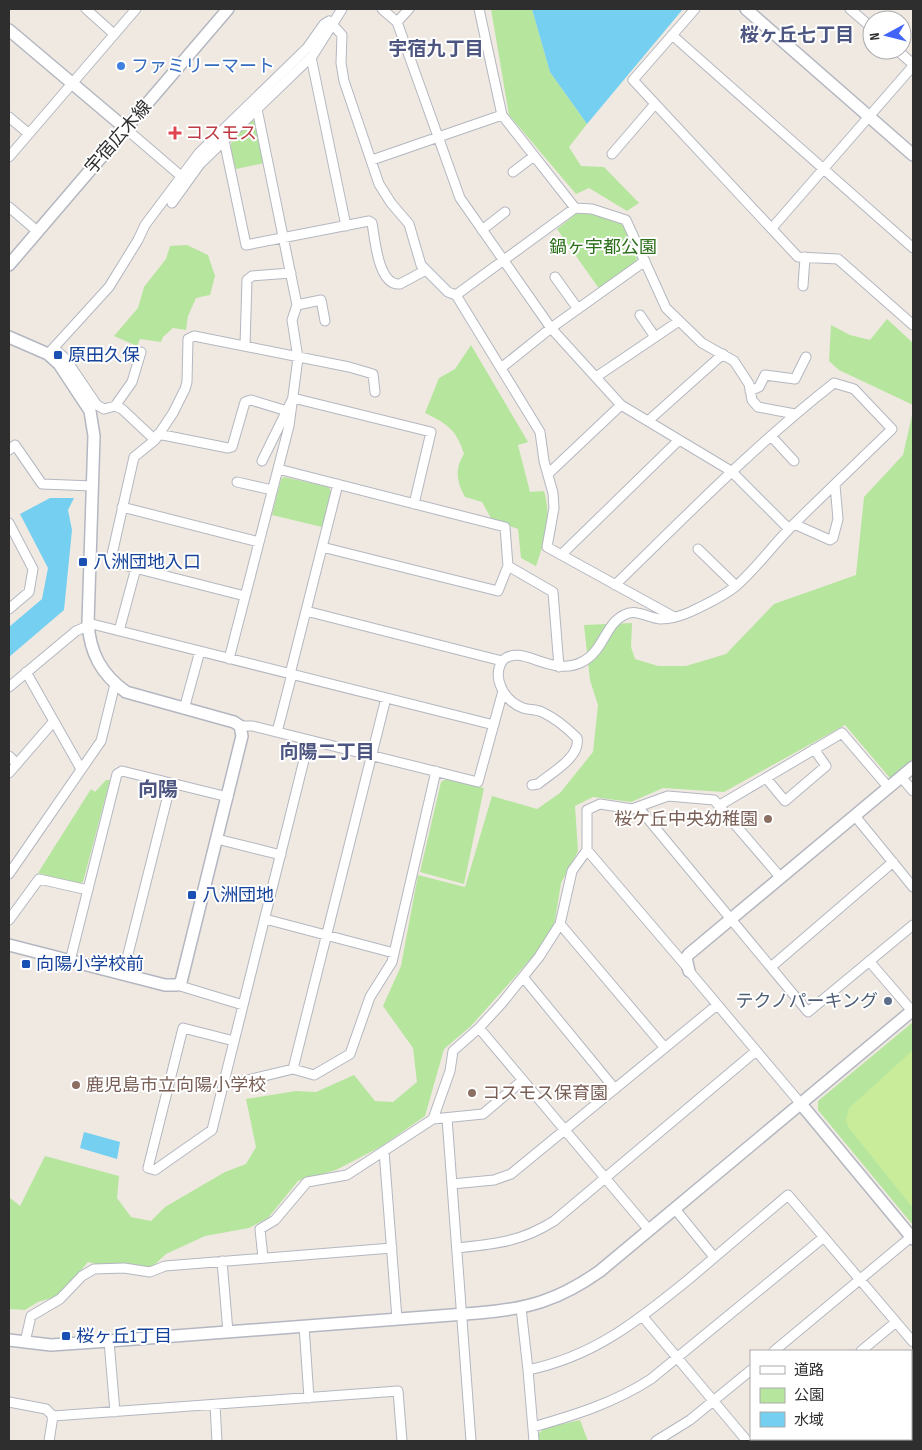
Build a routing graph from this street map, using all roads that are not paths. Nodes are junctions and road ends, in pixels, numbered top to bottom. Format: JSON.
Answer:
{"nodes":[{"id":1,"x":86,"y":9,"type":"edge"},
{"id":2,"x":136,"y":9,"type":"edge"},
{"id":3,"x":228,"y":9,"type":"edge"},
{"id":4,"x":342,"y":9,"type":"edge"},
{"id":5,"x":382,"y":9,"type":"edge"},
{"id":6,"x":408,"y":9,"type":"edge"},
{"id":7,"x":479,"y":9,"type":"edge"},
{"id":8,"x":695,"y":9,"type":"edge"},
{"id":9,"x":850,"y":9,"type":"edge"},
{"id":10,"x":753,"y":11,"type":"edge"},
{"id":11,"x":862,"y":19,"type":"edge"},
{"id":12,"x":397,"y":22,"type":"junction"},
{"id":13,"x":333,"y":23,"type":"junction"},
{"id":14,"x":9,"y":30,"type":"edge"},
{"id":15,"x":114,"y":34,"type":"junction"},
{"id":16,"x":672,"y":35,"type":"junction"},
{"id":17,"x":311,"y":57,"type":"junction"},
{"id":18,"x":913,"y":65,"type":"edge"},
{"id":19,"x":72,"y":83,"type":"junction"},
{"id":20,"x":655,"y":104,"type":"junction"},
{"id":21,"x":257,"y":109,"type":"junction"},
{"id":22,"x":502,"y":115,"type":"junction"},
{"id":23,"x":869,"y":116,"type":"junction"},
{"id":24,"x":9,"y":117,"type":"edge"},
{"id":25,"x":125,"y":128,"type":"junction"},
{"id":26,"x":29,"y":134,"type":"junction"},
{"id":27,"x":438,"y":137,"type":"junction"},
{"id":28,"x":224,"y":140,"type":"junction"},
{"id":29,"x":612,"y":154,"type":"dead end"},
{"id":30,"x":913,"y":155,"type":"edge"},
{"id":31,"x":534,"y":156,"type":"junction"},
{"id":32,"x":9,"y":157,"type":"edge"},
{"id":33,"x":372,"y":160,"type":"junction"},
{"id":34,"x":824,"y":169,"type":"junction"},
{"id":35,"x":513,"y":172,"type":"dead end"},
{"id":36,"x":181,"y":176,"type":"junction"},
{"id":37,"x":172,"y":203,"type":"dead end"},
{"id":38,"x":9,"y":207,"type":"edge"},
{"id":39,"x":575,"y":208,"type":"junction"},
{"id":40,"x":505,"y":212,"type":"dead end"},
{"id":41,"x":346,"y":226,"type":"junction"},
{"id":42,"x":772,"y":228,"type":"junction"},
{"id":43,"x":482,"y":230,"type":"junction"},
{"id":44,"x":37,"y":231,"type":"junction"},
{"id":45,"x":284,"y":238,"type":"junction"},
{"id":46,"x":913,"y":248,"type":"edge"},
{"id":47,"x":805,"y":257,"type":"junction"},
{"id":48,"x":504,"y":260,"type":"junction"},
{"id":49,"x":645,"y":261,"type":"junction"},
{"id":50,"x":9,"y":265,"type":"edge"},
{"id":51,"x":426,"y":270,"type":"junction"},
{"id":52,"x":291,"y":273,"type":"junction"},
{"id":53,"x":555,"y":277,"type":"dead end"},
{"id":54,"x":803,"y":286,"type":"dead end"},
{"id":55,"x":456,"y":295,"type":"junction"},
{"id":56,"x":297,"y":305,"type":"junction"},
{"id":57,"x":578,"y":309,"type":"junction"},
{"id":58,"x":640,"y":315,"type":"dead end"},
{"id":59,"x":325,"y":321,"type":"dead end"},
{"id":60,"x":679,"y":321,"type":"junction"},
{"id":61,"x":912,"y":321,"type":"edge"},
{"id":62,"x":552,"y":328,"type":"junction"},
{"id":63,"x":9,"y":337,"type":"edge"},
{"id":64,"x":655,"y":337,"type":"junction"},
{"id":65,"x":245,"y":345,"type":"junction"},
{"id":66,"x":51,"y":351,"type":"junction"},
{"id":67,"x":141,"y":352,"type":"dead end"},
{"id":68,"x":723,"y":354,"type":"junction"},
{"id":69,"x":806,"y":357,"type":"dead end"},
{"id":70,"x":298,"y":358,"type":"junction"},
{"id":71,"x":501,"y":368,"type":"junction"},
{"id":72,"x":596,"y":377,"type":"junction"},
{"id":73,"x":750,"y":391,"type":"junction"},
{"id":74,"x":375,"y":392,"type":"dead end"},
{"id":75,"x":293,"y":398,"type":"junction"},
{"id":76,"x":620,"y":405,"type":"junction"},
{"id":77,"x":115,"y":406,"type":"junction"},
{"id":78,"x":287,"y":411,"type":"junction"},
{"id":79,"x":795,"y":414,"type":"junction"},
{"id":80,"x":648,"y":421,"type":"junction"},
{"id":81,"x":770,"y":436,"type":"junction"},
{"id":82,"x":157,"y":437,"type":"junction"},
{"id":83,"x":679,"y":440,"type":"junction"},
{"id":84,"x":9,"y":450,"type":"edge"},
{"id":85,"x":262,"y":461,"type":"dead end"},
{"id":86,"x":794,"y":461,"type":"dead end"},
{"id":87,"x":278,"y":469,"type":"junction"},
{"id":88,"x":731,"y":472,"type":"junction"},
{"id":89,"x":548,"y":474,"type":"junction"},
{"id":90,"x":238,"y":482,"type":"dead end"},
{"id":91,"x":338,"y":484,"type":"junction"},
{"id":92,"x":835,"y":484,"type":"junction"},
{"id":93,"x":93,"y":486,"type":"junction"},
{"id":94,"x":272,"y":490,"type":"junction"},
{"id":95,"x":414,"y":504,"type":"junction"},
{"id":96,"x":122,"y":507,"type":"junction"},
{"id":97,"x":9,"y":523,"type":"edge"},
{"id":98,"x":792,"y":526,"type":"junction"},
{"id":99,"x":259,"y":542,"type":"junction"},
{"id":100,"x":322,"y":547,"type":"junction"},
{"id":101,"x":698,"y":549,"type":"dead end"},
{"id":102,"x":561,"y":555,"type":"junction"},
{"id":103,"x":508,"y":566,"type":"junction"},
{"id":104,"x":136,"y":568,"type":"junction"},
{"id":105,"x":615,"y":585,"type":"junction"},
{"id":106,"x":736,"y":586,"type":"junction"},
{"id":107,"x":245,"y":596,"type":"junction"},
{"id":108,"x":9,"y":609,"type":"edge"},
{"id":109,"x":306,"y":611,"type":"junction"},
{"id":110,"x":674,"y":617,"type":"junction"},
{"id":111,"x":88,"y":625,"type":"junction"},
{"id":112,"x":119,"y":631,"type":"junction"},
{"id":113,"x":200,"y":651,"type":"junction"},
{"id":114,"x":229,"y":659,"type":"junction"},
{"id":115,"x":502,"y":661,"type":"junction"},
{"id":116,"x":559,"y":667,"type":"junction"},
{"id":117,"x":26,"y":672,"type":"junction"},
{"id":118,"x":291,"y":674,"type":"junction"},
{"id":119,"x":115,"y":684,"type":"junction"},
{"id":120,"x":9,"y":687,"type":"edge"},
{"id":121,"x":503,"y":691,"type":"junction"},
{"id":122,"x":386,"y":698,"type":"junction"},
{"id":123,"x":184,"y":709,"type":"junction"},
{"id":124,"x":54,"y":721,"type":"junction"},
{"id":125,"x":494,"y":725,"type":"junction"},
{"id":126,"x":240,"y":726,"type":"junction"},
{"id":127,"x":278,"y":732,"type":"junction"},
{"id":128,"x":309,"y":740,"type":"junction"},
{"id":129,"x":814,"y":749,"type":"junction"},
{"id":130,"x":372,"y":755,"type":"junction"},
{"id":131,"x":9,"y":756,"type":"edge"},
{"id":132,"x":17,"y":764,"type":"junction"},
{"id":133,"x":913,"y":767,"type":"edge"},
{"id":134,"x":81,"y":769,"type":"junction"},
{"id":135,"x":436,"y":772,"type":"junction"},
{"id":136,"x":9,"y":773,"type":"edge"},
{"id":137,"x":902,"y":777,"type":"junction"},
{"id":138,"x":766,"y":778,"type":"junction"},
{"id":139,"x":171,"y":783,"type":"junction"},
{"id":140,"x":532,"y":785,"type":"dead end"},
{"id":141,"x":889,"y":788,"type":"junction"},
{"id":142,"x":913,"y":792,"type":"edge"},
{"id":143,"x":228,"y":797,"type":"junction"},
{"id":144,"x":720,"y":805,"type":"junction"},
{"id":145,"x":638,"y":807,"type":"junction"},
{"id":146,"x":855,"y":816,"type":"junction"},
{"id":147,"x":217,"y":839,"type":"junction"},
{"id":148,"x":587,"y":850,"type":"junction"},
{"id":149,"x":281,"y":855,"type":"junction"},
{"id":150,"x":893,"y":862,"type":"junction"},
{"id":151,"x":9,"y":874,"type":"edge"},
{"id":152,"x":781,"y":878,"type":"junction"},
{"id":153,"x":913,"y":887,"type":"edge"},
{"id":154,"x":88,"y":890,"type":"junction"},
{"id":155,"x":265,"y":919,"type":"junction"},
{"id":156,"x":732,"y":919,"type":"junction"},
{"id":157,"x":9,"y":920,"type":"edge"},
{"id":158,"x":560,"y":924,"type":"junction"},
{"id":159,"x":913,"y":925,"type":"edge"},
{"id":160,"x":327,"y":936,"type":"junction"},
{"id":161,"x":9,"y":945,"type":"edge"},
{"id":162,"x":394,"y":953,"type":"junction"},
{"id":163,"x":70,"y":960,"type":"junction"},
{"id":164,"x":869,"y":962,"type":"junction"},
{"id":165,"x":771,"y":967,"type":"junction"},
{"id":166,"x":687,"y":968,"type":"junction"},
{"id":167,"x":123,"y":974,"type":"junction"},
{"id":168,"x":523,"y":977,"type":"junction"},
{"id":169,"x":177,"y":985,"type":"junction"},
{"id":170,"x":243,"y":1005,"type":"junction"},
{"id":171,"x":717,"y":1005,"type":"junction"},
{"id":172,"x":913,"y":1011,"type":"edge"},
{"id":173,"x":480,"y":1028,"type":"junction"},
{"id":174,"x":234,"y":1041,"type":"junction"},
{"id":175,"x":665,"y":1048,"type":"junction"},
{"id":176,"x":756,"y":1051,"type":"junction"},
{"id":177,"x":293,"y":1069,"type":"junction"},
{"id":178,"x":523,"y":1080,"type":"junction"},
{"id":179,"x":223,"y":1086,"type":"junction"},
{"id":180,"x":615,"y":1089,"type":"junction"},
{"id":181,"x":800,"y":1104,"type":"junction"},
{"id":182,"x":447,"y":1118,"type":"junction"},
{"id":183,"x":433,"y":1119,"type":"junction"},
{"id":184,"x":566,"y":1130,"type":"junction"},
{"id":185,"x":384,"y":1151,"type":"junction"},
{"id":186,"x":606,"y":1179,"type":"junction"},
{"id":187,"x":452,"y":1184,"type":"junction"},
{"id":188,"x":675,"y":1209,"type":"junction"},
{"id":189,"x":649,"y":1230,"type":"junction"},
{"id":190,"x":824,"y":1237,"type":"junction"},
{"id":191,"x":912,"y":1238,"type":"edge"},
{"id":192,"x":392,"y":1248,"type":"junction"},
{"id":193,"x":457,"y":1248,"type":"junction"},
{"id":194,"x":714,"y":1257,"type":"junction"},
{"id":195,"x":263,"y":1258,"type":"junction"},
{"id":196,"x":222,"y":1261,"type":"junction"},
{"id":197,"x":860,"y":1280,"type":"junction"},
{"id":198,"x":521,"y":1308,"type":"junction"},
{"id":199,"x":462,"y":1314,"type":"junction"},
{"id":200,"x":643,"y":1317,"type":"junction"},
{"id":201,"x":398,"y":1319,"type":"junction"},
{"id":202,"x":896,"y":1322,"type":"junction"},
{"id":203,"x":304,"y":1326,"type":"junction"},
{"id":204,"x":228,"y":1332,"type":"junction"},
{"id":205,"x":9,"y":1340,"type":"edge"},
{"id":206,"x":109,"y":1341,"type":"junction"},
{"id":207,"x":24,"y":1342,"type":"junction"},
{"id":208,"x":913,"y":1342,"type":"edge"},
{"id":209,"x":775,"y":1350,"type":"edge"},
{"id":210,"x":862,"y":1350,"type":"edge"},
{"id":211,"x":678,"y":1359,"type":"junction"},
{"id":212,"x":528,"y":1370,"type":"junction"},
{"id":213,"x":750,"y":1371,"type":"edge"},
{"id":214,"x":309,"y":1398,"type":"junction"},
{"id":215,"x":714,"y":1401,"type":"junction"},
{"id":216,"x":9,"y":1402,"type":"edge"},
{"id":217,"x":215,"y":1405,"type":"junction"},
{"id":218,"x":116,"y":1412,"type":"junction"},
{"id":219,"x":53,"y":1416,"type":"junction"},
{"id":220,"x":533,"y":1426,"type":"junction"},
{"id":221,"x":49,"y":1441,"type":"edge"},
{"id":222,"x":217,"y":1441,"type":"edge"},
{"id":223,"x":402,"y":1441,"type":"edge"},
{"id":224,"x":471,"y":1441,"type":"edge"},
{"id":225,"x":534,"y":1441,"type":"edge"},
{"id":226,"x":656,"y":1441,"type":"edge"},
{"id":227,"x":747,"y":1441,"type":"edge"}],
"edges":[{"from":1,"to":15,"type":"street"},
{"from":2,"to":15,"type":"street"},
{"from":3,"to":25,"type":"street","name":"宇宿広木線"},
{"from":4,"to":13,"type":"street"},
{"from":5,"to":12,"type":"street"},
{"from":6,"to":12,"type":"street"},
{"from":7,"to":22,"type":"street"},
{"from":8,"to":16,"type":"street"},
{"from":9,"to":11,"type":"street"},
{"from":10,"to":23,"type":"street"},
{"from":12,"to":27,"type":"street"},
{"from":13,"to":17,"type":"street"},
{"from":13,"to":33,"type":"street"},
{"from":13,"to":36,"type":"street"},
{"from":14,"to":19,"type":"street"},
{"from":15,"to":19,"type":"street"},
{"from":16,"to":20,"type":"street"},
{"from":16,"to":34,"type":"street"},
{"from":17,"to":21,"type":"street"},
{"from":17,"to":41,"type":"street"},
{"from":18,"to":23,"type":"street"},
{"from":19,"to":25,"type":"street"},
{"from":19,"to":26,"type":"street"},
{"from":20,"to":29,"type":"street"},
{"from":20,"to":42,"type":"street"},
{"from":21,"to":28,"type":"street"},
{"from":21,"to":45,"type":"street"},
{"from":22,"to":27,"type":"street"},
{"from":22,"to":31,"type":"street"},
{"from":23,"to":30,"type":"street"},
{"from":23,"to":34,"type":"street"},
{"from":24,"to":26,"type":"street"},
{"from":25,"to":36,"type":"street"},
{"from":25,"to":44,"type":"street","name":"宇宿広木線"},
{"from":26,"to":32,"type":"street"},
{"from":27,"to":33,"type":"street"},
{"from":27,"to":43,"type":"street"},
{"from":28,"to":37,"type":"street"},
{"from":28,"to":45,"type":"street"},
{"from":31,"to":35,"type":"street"},
{"from":31,"to":39,"type":"street"},
{"from":33,"to":51,"type":"street"},
{"from":34,"to":42,"type":"street"},
{"from":34,"to":46,"type":"street"},
{"from":36,"to":66,"type":"street"},
{"from":38,"to":44,"type":"street"},
{"from":39,"to":48,"type":"street"},
{"from":39,"to":49,"type":"street"},
{"from":40,"to":43,"type":"street"},
{"from":41,"to":45,"type":"street"},
{"from":41,"to":51,"type":"street"},
{"from":42,"to":47,"type":"street"},
{"from":43,"to":48,"type":"street"},
{"from":44,"to":50,"type":"street","name":"宇宿広木線"},
{"from":45,"to":52,"type":"street"},
{"from":47,"to":54,"type":"street"},
{"from":47,"to":61,"type":"street"},
{"from":48,"to":55,"type":"street"},
{"from":48,"to":62,"type":"street"},
{"from":49,"to":57,"type":"street"},
{"from":49,"to":60,"type":"street"},
{"from":51,"to":55,"type":"street"},
{"from":52,"to":56,"type":"street"},
{"from":52,"to":65,"type":"street"},
{"from":53,"to":57,"type":"street"},
{"from":55,"to":71,"type":"street"},
{"from":56,"to":59,"type":"street"},
{"from":56,"to":70,"type":"street"},
{"from":57,"to":62,"type":"street"},
{"from":58,"to":64,"type":"street"},
{"from":60,"to":64,"type":"street"},
{"from":60,"to":68,"type":"street"},
{"from":62,"to":71,"type":"street"},
{"from":62,"to":72,"type":"street"},
{"from":63,"to":66,"type":"street"},
{"from":64,"to":72,"type":"street"},
{"from":65,"to":70,"type":"street"},
{"from":65,"to":82,"type":"street"},
{"from":66,"to":77,"type":"street"},
{"from":66,"to":93,"type":"street"},
{"from":67,"to":77,"type":"street"},
{"from":68,"to":73,"type":"street"},
{"from":68,"to":80,"type":"street"},
{"from":69,"to":73,"type":"street"},
{"from":70,"to":74,"type":"street"},
{"from":70,"to":75,"type":"street"},
{"from":71,"to":89,"type":"street"},
{"from":72,"to":76,"type":"street"},
{"from":73,"to":79,"type":"street"},
{"from":75,"to":78,"type":"street"},
{"from":75,"to":87,"type":"street"},
{"from":75,"to":95,"type":"street"},
{"from":76,"to":80,"type":"street"},
{"from":76,"to":89,"type":"street"},
{"from":77,"to":82,"type":"street"},
{"from":78,"to":82,"type":"street"},
{"from":78,"to":85,"type":"street"},
{"from":79,"to":81,"type":"street"},
{"from":79,"to":92,"type":"street"},
{"from":80,"to":83,"type":"street"},
{"from":81,"to":86,"type":"street"},
{"from":81,"to":88,"type":"street"},
{"from":82,"to":96,"type":"street"},
{"from":83,"to":88,"type":"street"},
{"from":83,"to":102,"type":"street"},
{"from":84,"to":93,"type":"street"},
{"from":87,"to":91,"type":"street"},
{"from":87,"to":94,"type":"street"},
{"from":88,"to":98,"type":"street"},
{"from":88,"to":105,"type":"street"},
{"from":89,"to":102,"type":"street"},
{"from":90,"to":94,"type":"street"},
{"from":91,"to":95,"type":"street"},
{"from":91,"to":100,"type":"street"},
{"from":92,"to":98,"type":"street"},
{"from":92,"to":98,"type":"street"},
{"from":93,"to":111,"type":"street"},
{"from":94,"to":99,"type":"street"},
{"from":95,"to":103,"type":"street"},
{"from":96,"to":99,"type":"street"},
{"from":96,"to":104,"type":"street"},
{"from":97,"to":108,"type":"street"},
{"from":98,"to":106,"type":"street"},
{"from":99,"to":107,"type":"street"},
{"from":100,"to":103,"type":"street"},
{"from":100,"to":109,"type":"street"},
{"from":101,"to":106,"type":"street"},
{"from":102,"to":105,"type":"street"},
{"from":103,"to":116,"type":"street"},
{"from":104,"to":107,"type":"street"},
{"from":104,"to":112,"type":"street"},
{"from":105,"to":110,"type":"street"},
{"from":106,"to":110,"type":"street"},
{"from":107,"to":114,"type":"street"},
{"from":109,"to":115,"type":"street"},
{"from":109,"to":118,"type":"street"},
{"from":110,"to":116,"type":"street"},
{"from":111,"to":112,"type":"street"},
{"from":111,"to":117,"type":"street"},
{"from":111,"to":119,"type":"street"},
{"from":112,"to":113,"type":"street"},
{"from":113,"to":114,"type":"street"},
{"from":113,"to":123,"type":"street"},
{"from":114,"to":118,"type":"street"},
{"from":115,"to":116,"type":"street"},
{"from":115,"to":121,"type":"street"},
{"from":117,"to":120,"type":"street"},
{"from":117,"to":124,"type":"street"},
{"from":118,"to":122,"type":"street"},
{"from":118,"to":127,"type":"street"},
{"from":119,"to":123,"type":"street"},
{"from":119,"to":134,"type":"street"},
{"from":121,"to":125,"type":"street"},
{"from":121,"to":140,"type":"street"},
{"from":122,"to":125,"type":"street"},
{"from":122,"to":130,"type":"street"},
{"from":123,"to":126,"type":"street"},
{"from":124,"to":132,"type":"street"},
{"from":124,"to":134,"type":"street"},
{"from":125,"to":135,"type":"street"},
{"from":126,"to":127,"type":"street"},
{"from":126,"to":143,"type":"street"},
{"from":127,"to":128,"type":"street"},
{"from":128,"to":130,"type":"street"},
{"from":128,"to":149,"type":"street"},
{"from":129,"to":138,"type":"street"},
{"from":129,"to":138,"type":"street"},
{"from":129,"to":141,"type":"street"},
{"from":130,"to":135,"type":"street"},
{"from":130,"to":160,"type":"street"},
{"from":131,"to":132,"type":"street"},
{"from":132,"to":136,"type":"street"},
{"from":133,"to":137,"type":"street"},
{"from":134,"to":151,"type":"street"},
{"from":135,"to":162,"type":"street"},
{"from":137,"to":141,"type":"street"},
{"from":137,"to":142,"type":"street"},
{"from":138,"to":144,"type":"street"},
{"from":139,"to":143,"type":"street"},
{"from":139,"to":154,"type":"street"},
{"from":139,"to":167,"type":"street"},
{"from":141,"to":146,"type":"street"},
{"from":143,"to":147,"type":"street"},
{"from":144,"to":145,"type":"street"},
{"from":144,"to":152,"type":"street"},
{"from":145,"to":148,"type":"street"},
{"from":145,"to":156,"type":"street"},
{"from":146,"to":150,"type":"street"},
{"from":146,"to":152,"type":"street"},
{"from":147,"to":149,"type":"street"},
{"from":147,"to":169,"type":"street"},
{"from":148,"to":158,"type":"street"},
{"from":148,"to":166,"type":"street"},
{"from":149,"to":155,"type":"street"},
{"from":150,"to":153,"type":"street"},
{"from":150,"to":165,"type":"street"},
{"from":152,"to":156,"type":"street"},
{"from":154,"to":157,"type":"street"},
{"from":154,"to":163,"type":"street"},
{"from":155,"to":160,"type":"street"},
{"from":155,"to":170,"type":"street"},
{"from":156,"to":165,"type":"street"},
{"from":156,"to":166,"type":"street"},
{"from":158,"to":168,"type":"street"},
{"from":158,"to":175,"type":"street"},
{"from":159,"to":164,"type":"street"},
{"from":160,"to":162,"type":"street"},
{"from":160,"to":177,"type":"street"},
{"from":161,"to":163,"type":"street"},
{"from":162,"to":177,"type":"street"},
{"from":163,"to":167,"type":"street"},
{"from":164,"to":165,"type":"street"},
{"from":164,"to":172,"type":"street"},
{"from":166,"to":171,"type":"street"},
{"from":167,"to":169,"type":"street"},
{"from":168,"to":173,"type":"street"},
{"from":168,"to":180,"type":"street"},
{"from":169,"to":170,"type":"street"},
{"from":170,"to":174,"type":"street"},
{"from":171,"to":175,"type":"street"},
{"from":171,"to":176,"type":"street"},
{"from":172,"to":181,"type":"street"},
{"from":173,"to":178,"type":"street"},
{"from":173,"to":183,"type":"street"},
{"from":174,"to":179,"type":"street"},
{"from":174,"to":179,"type":"street"},
{"from":175,"to":180,"type":"street"},
{"from":176,"to":181,"type":"street"},
{"from":176,"to":186,"type":"street"},
{"from":177,"to":179,"type":"street"},
{"from":178,"to":182,"type":"street"},
{"from":178,"to":184,"type":"street"},
{"from":180,"to":184,"type":"street"},
{"from":181,"to":188,"type":"street"},
{"from":181,"to":191,"type":"street"},
{"from":182,"to":183,"type":"street"},
{"from":182,"to":187,"type":"street"},
{"from":183,"to":185,"type":"street"},
{"from":184,"to":186,"type":"street"},
{"from":184,"to":187,"type":"street"},
{"from":185,"to":192,"type":"street"},
{"from":185,"to":195,"type":"street"},
{"from":186,"to":189,"type":"street"},
{"from":186,"to":193,"type":"street"},
{"from":187,"to":193,"type":"street"},
{"from":188,"to":189,"type":"street"},
{"from":188,"to":194,"type":"street"},
{"from":189,"to":198,"type":"street"},
{"from":190,"to":194,"type":"street"},
{"from":190,"to":197,"type":"street"},
{"from":190,"to":211,"type":"street"},
{"from":191,"to":197,"type":"street"},
{"from":192,"to":195,"type":"street"},
{"from":192,"to":201,"type":"street"},
{"from":193,"to":199,"type":"street"},
{"from":194,"to":200,"type":"street"},
{"from":195,"to":196,"type":"street"},
{"from":196,"to":204,"type":"street"},
{"from":196,"to":207,"type":"street"},
{"from":197,"to":202,"type":"street"},
{"from":197,"to":209,"type":"street"},
{"from":198,"to":199,"type":"street"},
{"from":198,"to":212,"type":"street"},
{"from":199,"to":201,"type":"street"},
{"from":199,"to":224,"type":"street"},
{"from":200,"to":211,"type":"street"},
{"from":200,"to":212,"type":"street"},
{"from":201,"to":203,"type":"street"},
{"from":202,"to":208,"type":"street"},
{"from":202,"to":210,"type":"street"},
{"from":203,"to":204,"type":"street"},
{"from":203,"to":214,"type":"street"},
{"from":204,"to":206,"type":"street"},
{"from":205,"to":207,"type":"street"},
{"from":206,"to":207,"type":"street"},
{"from":206,"to":218,"type":"street"},
{"from":211,"to":215,"type":"street"},
{"from":211,"to":220,"type":"street"},
{"from":212,"to":220,"type":"street"},
{"from":213,"to":215,"type":"street"},
{"from":214,"to":217,"type":"street"},
{"from":214,"to":223,"type":"street"},
{"from":215,"to":226,"type":"street"},
{"from":215,"to":227,"type":"street"},
{"from":216,"to":219,"type":"street"},
{"from":217,"to":218,"type":"street"},
{"from":217,"to":222,"type":"street"},
{"from":218,"to":219,"type":"street"},
{"from":219,"to":221,"type":"street"},
{"from":220,"to":225,"type":"street"}]}
